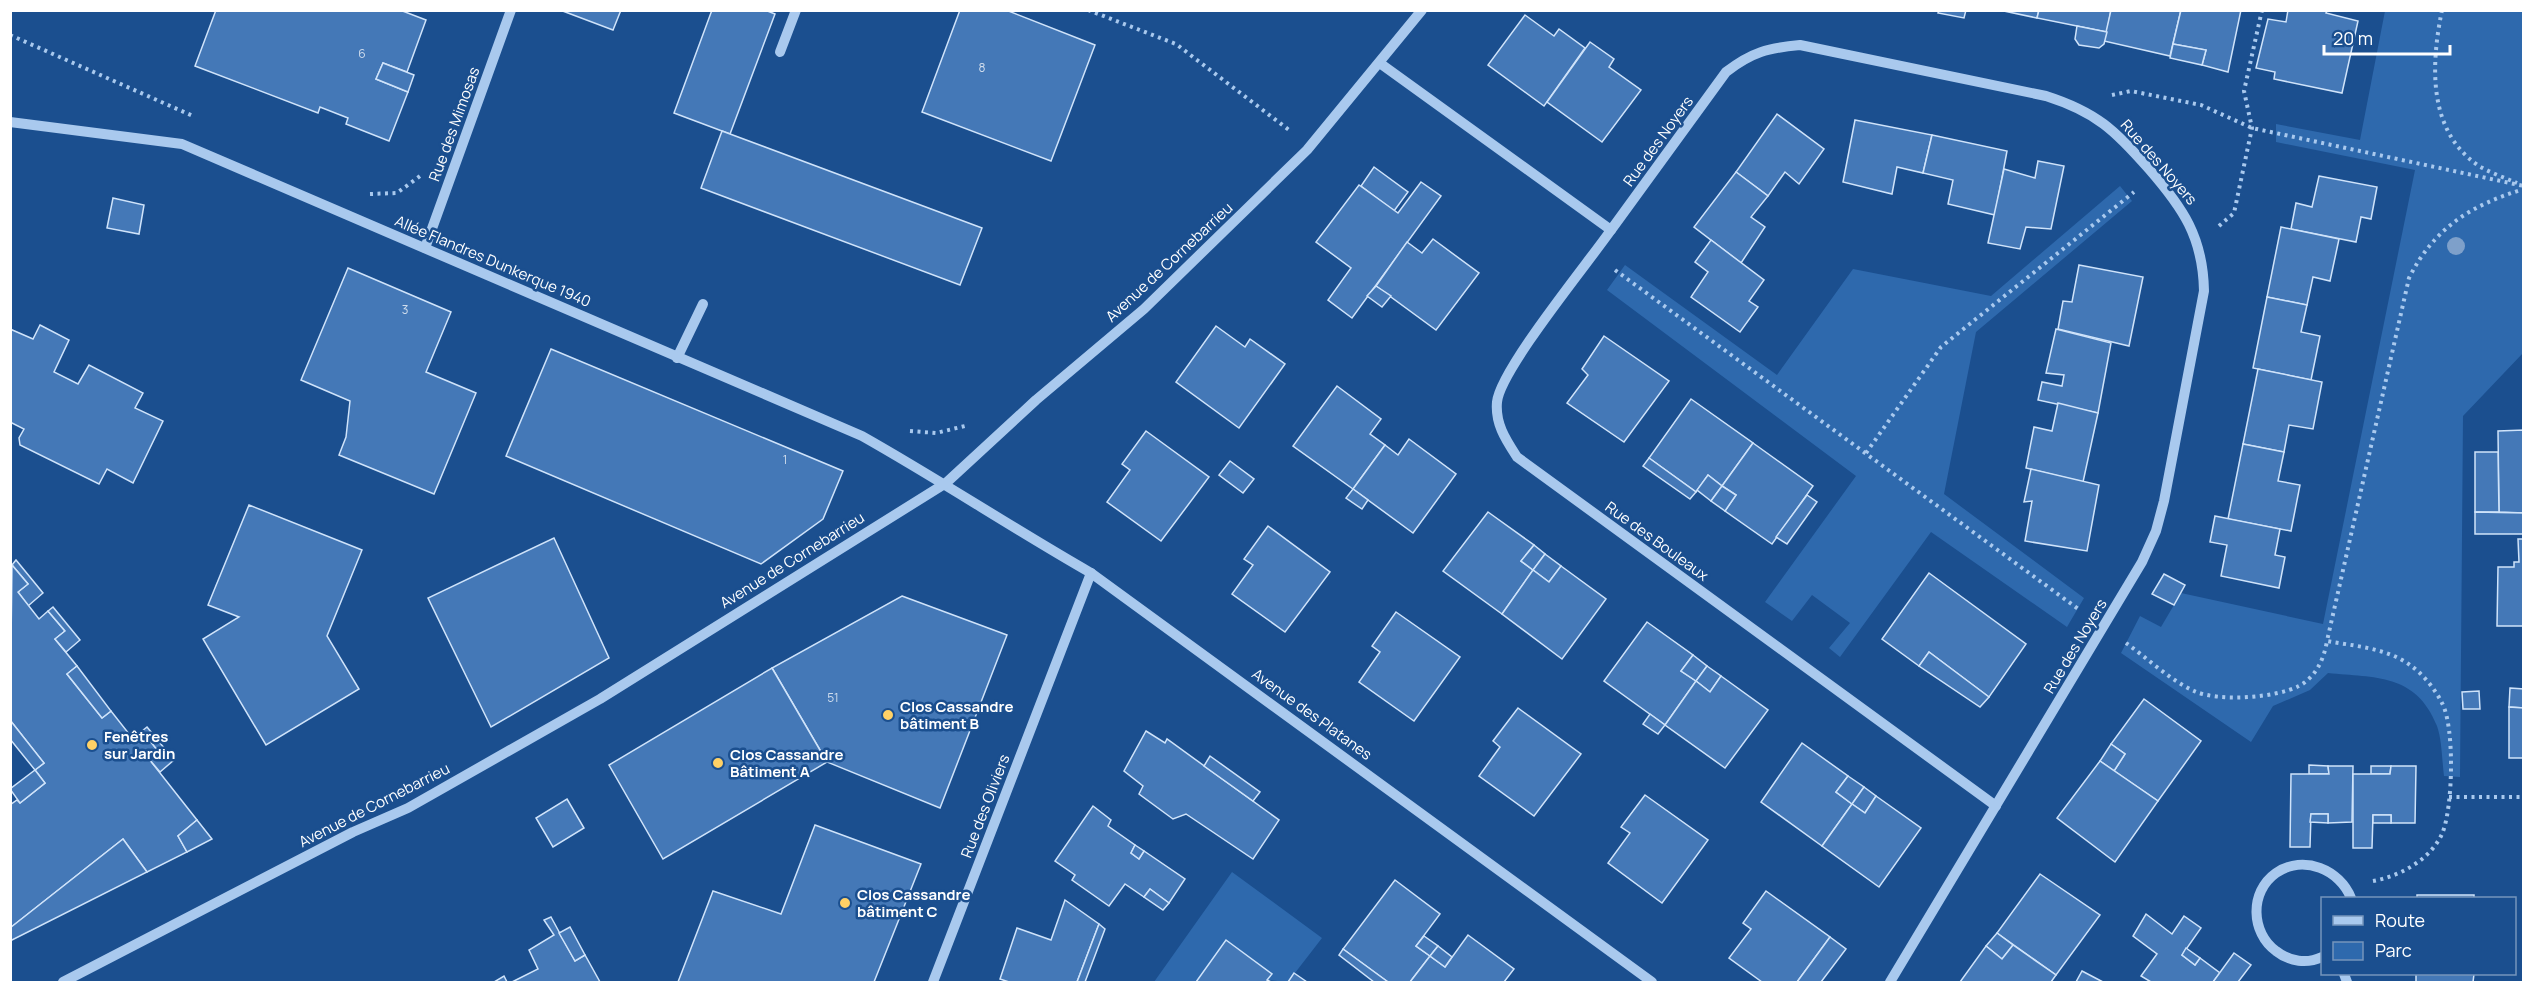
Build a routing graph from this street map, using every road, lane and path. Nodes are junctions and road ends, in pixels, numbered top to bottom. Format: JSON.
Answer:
{"nodes":[{"id":1,"x":512,"y":10,"type":"edge"},
{"id":2,"x":796,"y":10,"type":"edge"},
{"id":3,"x":1088,"y":10,"type":"edge"},
{"id":4,"x":1422,"y":10,"type":"edge"},
{"id":5,"x":2262,"y":10,"type":"edge"},
{"id":6,"x":2442,"y":10,"type":"edge"},
{"id":7,"x":10,"y":35,"type":"edge"},
{"id":8,"x":780,"y":52,"type":"dead end"},
{"id":9,"x":1381,"y":64,"type":"junction"},
{"id":10,"x":2074,"y":105,"type":"junction"},
{"id":11,"x":194,"y":116,"type":"junction"},
{"id":12,"x":204,"y":121,"type":"dead end"},
{"id":13,"x":10,"y":122,"type":"edge"},
{"id":14,"x":2252,"y":128,"type":"junction"},
{"id":15,"x":1290,"y":130,"type":"junction"},
{"id":16,"x":1282,"y":138,"type":"dead end"},
{"id":17,"x":182,"y":144,"type":"junction"},
{"id":18,"x":1307,"y":150,"type":"junction"},
{"id":19,"x":424,"y":168,"type":"dead end"},
{"id":20,"x":2154,"y":175,"type":"junction"},
{"id":21,"x":2523,"y":187,"type":"edge"},
{"id":22,"x":361,"y":190,"type":"dead end"},
{"id":23,"x":1611,"y":230,"type":"junction"},
{"id":24,"x":2198,"y":244,"type":"junction"},
{"id":25,"x":425,"y":248,"type":"junction"},
{"id":26,"x":1594,"y":254,"type":"junction"},
{"id":27,"x":703,"y":304,"type":"dead end"},
{"id":28,"x":677,"y":358,"type":"junction"},
{"id":29,"x":972,"y":423,"type":"dead end"},
{"id":30,"x":900,"y":430,"type":"dead end"},
{"id":31,"x":1866,"y":453,"type":"junction"},
{"id":32,"x":946,"y":483,"type":"junction"},
{"id":33,"x":1091,"y":573,"type":"junction"},
{"id":34,"x":2103,"y":628,"type":"junction"},
{"id":35,"x":2327,"y":641,"type":"junction"},
{"id":36,"x":2449,"y":797,"type":"junction"},
{"id":37,"x":2523,"y":797,"type":"edge"},
{"id":38,"x":1996,"y":806,"type":"junction"},
{"id":39,"x":2346,"y":886,"type":"junction"},
{"id":40,"x":2351,"y":897,"type":"edge"},
{"id":41,"x":2321,"y":958,"type":"edge"},
{"id":42,"x":63,"y":982,"type":"edge"},
{"id":43,"x":933,"y":982,"type":"edge"},
{"id":44,"x":1652,"y":982,"type":"edge"},
{"id":45,"x":1890,"y":982,"type":"edge"}],
"edges":[{"from":1,"to":25,"type":"street","name":"Rue des Mimosas"},
{"from":2,"to":8,"type":"street"},
{"from":3,"to":15,"type":"path"},
{"from":4,"to":9,"type":"street","name":"Avenue de Cornebarrieu"},
{"from":5,"to":14,"type":"path"},
{"from":6,"to":21,"type":"path"},
{"from":7,"to":11,"type":"path"},
{"from":9,"to":18,"type":"street","name":"Avenue de Cornebarrieu"},
{"from":9,"to":23,"type":"street"},
{"from":10,"to":14,"type":"path"},
{"from":10,"to":20,"type":"street","name":"Rue des Noyers"},
{"from":10,"to":23,"type":"street","name":"Rue des Noyers"},
{"from":11,"to":12,"type":"path"},
{"from":11,"to":17,"type":"path"},
{"from":13,"to":17,"type":"street","name":"Allée Flandres Dunkerque 1940"},
{"from":14,"to":21,"type":"path"},
{"from":14,"to":24,"type":"path"},
{"from":15,"to":16,"type":"path"},
{"from":15,"to":18,"type":"path"},
{"from":17,"to":25,"type":"street","name":"Allée Flandres Dunkerque 1940"},
{"from":18,"to":32,"type":"street","name":"Avenue de Cornebarrieu"},
{"from":19,"to":22,"type":"path"},
{"from":20,"to":24,"type":"street","name":"Rue des Noyers"},
{"from":20,"to":31,"type":"path"},
{"from":21,"to":35,"type":"path"},
{"from":23,"to":26,"type":"street","name":"Rue des Bouleaux"},
{"from":24,"to":34,"type":"street","name":"Rue des Noyers"},
{"from":25,"to":28,"type":"street","name":"Allée Flandres Dunkerque 1940"},
{"from":26,"to":31,"type":"path"},
{"from":26,"to":38,"type":"street","name":"Rue des Bouleaux"},
{"from":27,"to":28,"type":"street"},
{"from":28,"to":32,"type":"street","name":"Allée Flandres Dunkerque 1940"},
{"from":29,"to":30,"type":"path"},
{"from":31,"to":34,"type":"path"},
{"from":32,"to":33,"type":"street","name":"Avenue des Platanes"},
{"from":32,"to":42,"type":"street","name":"Avenue de Cornebarrieu"},
{"from":33,"to":43,"type":"street","name":"Rue des Oliviers"},
{"from":33,"to":44,"type":"street","name":"Avenue des Platanes"},
{"from":34,"to":35,"type":"path"},
{"from":34,"to":38,"type":"street","name":"Rue des Noyers"},
{"from":35,"to":36,"type":"path"},
{"from":36,"to":37,"type":"path"},
{"from":36,"to":39,"type":"path"},
{"from":38,"to":45,"type":"street","name":"Rue des Noyers"},
{"from":39,"to":40,"type":"street"},
{"from":39,"to":41,"type":"street"}]}
